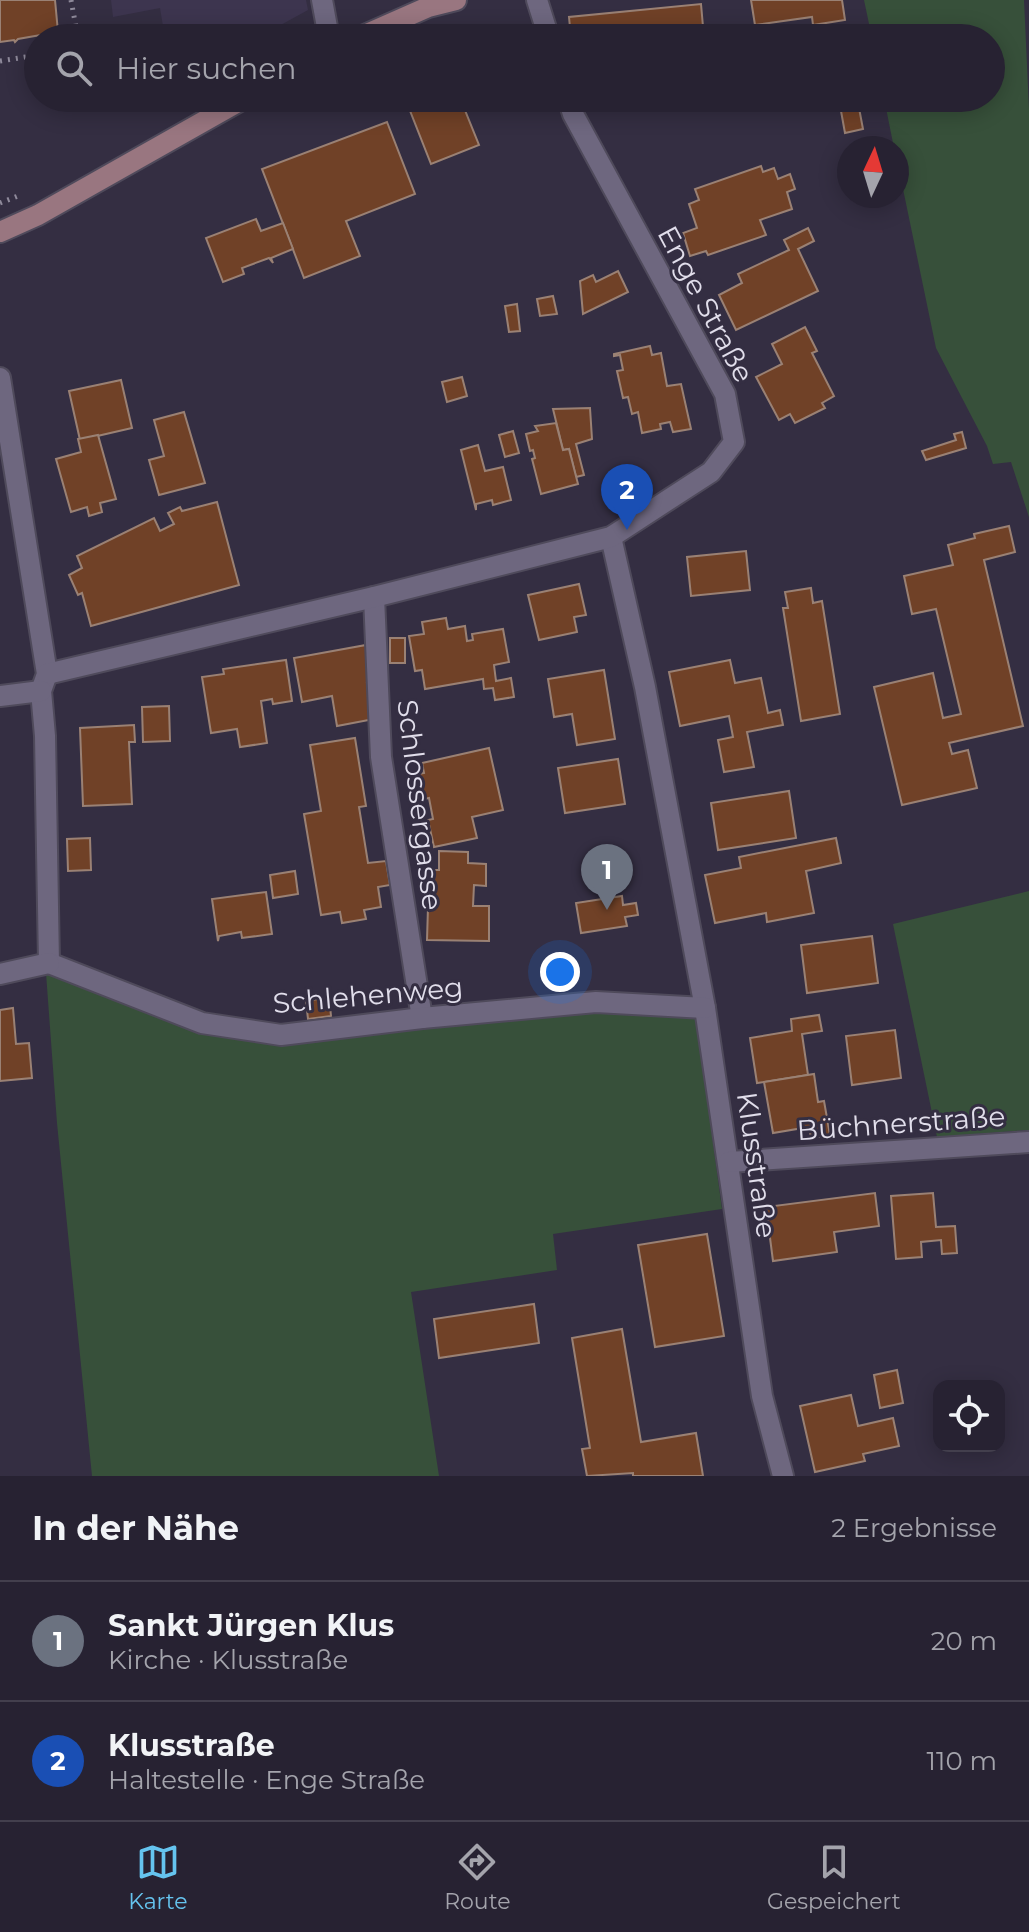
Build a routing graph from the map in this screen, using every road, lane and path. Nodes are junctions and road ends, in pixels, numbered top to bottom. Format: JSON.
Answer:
{"nodes":[{"id":1,"x":71,"y":0,"type":"edge"},
{"id":2,"x":322,"y":0,"type":"edge"},
{"id":3,"x":456,"y":0,"type":"edge"},
{"id":4,"x":537,"y":0,"type":"edge"},
{"id":5,"x":75,"y":24,"type":"edge"},
{"id":6,"x":326,"y":24,"type":"edge"},
{"id":7,"x":390,"y":24,"type":"edge"},
{"id":8,"x":545,"y":24,"type":"edge"},
{"id":9,"x":24,"y":57,"type":"edge"},
{"id":10,"x":0,"y":61,"type":"edge"},
{"id":11,"x":220,"y":112,"type":"edge"},
{"id":12,"x":572,"y":112,"type":"edge"},
{"id":13,"x":0,"y":232,"type":"edge"},
{"id":14,"x":0,"y":378,"type":"edge"},
{"id":15,"x":611,"y":537,"type":"junction"},
{"id":16,"x":374,"y":597,"type":"junction"},
{"id":17,"x":44,"y":683,"type":"junction"},
{"id":18,"x":0,"y":696,"type":"edge"},
{"id":19,"x":49,"y":963,"type":"junction"},
{"id":20,"x":0,"y":974,"type":"edge"},
{"id":21,"x":705,"y":1008,"type":"junction"},
{"id":22,"x":422,"y":1018,"type":"junction"},
{"id":23,"x":1029,"y":1142,"type":"edge"},
{"id":24,"x":729,"y":1162,"type":"junction"},
{"id":25,"x":783,"y":1476,"type":"edge"}],
"edges":[{"from":1,"to":5,"type":"path"},
{"from":2,"to":6,"type":"street"},
{"from":3,"to":7,"type":"street"},
{"from":4,"to":8,"type":"street"},
{"from":9,"to":10,"type":"path"},
{"from":11,"to":13,"type":"street"},
{"from":12,"to":15,"type":"street","name":"Enge Straße"},
{"from":14,"to":17,"type":"street"},
{"from":15,"to":16,"type":"street"},
{"from":15,"to":21,"type":"street","name":"Klusstraße"},
{"from":16,"to":17,"type":"street"},
{"from":16,"to":22,"type":"street","name":"Schlossergasse"},
{"from":17,"to":18,"type":"street"},
{"from":17,"to":19,"type":"street"},
{"from":19,"to":20,"type":"street"},
{"from":19,"to":22,"type":"street","name":"Schlehenweg"},
{"from":21,"to":22,"type":"street","name":"Schlehenweg"},
{"from":21,"to":24,"type":"street","name":"Klusstraße"},
{"from":23,"to":24,"type":"street","name":"Büchnerstraße"},
{"from":24,"to":25,"type":"street","name":"Klusstraße"}]}
